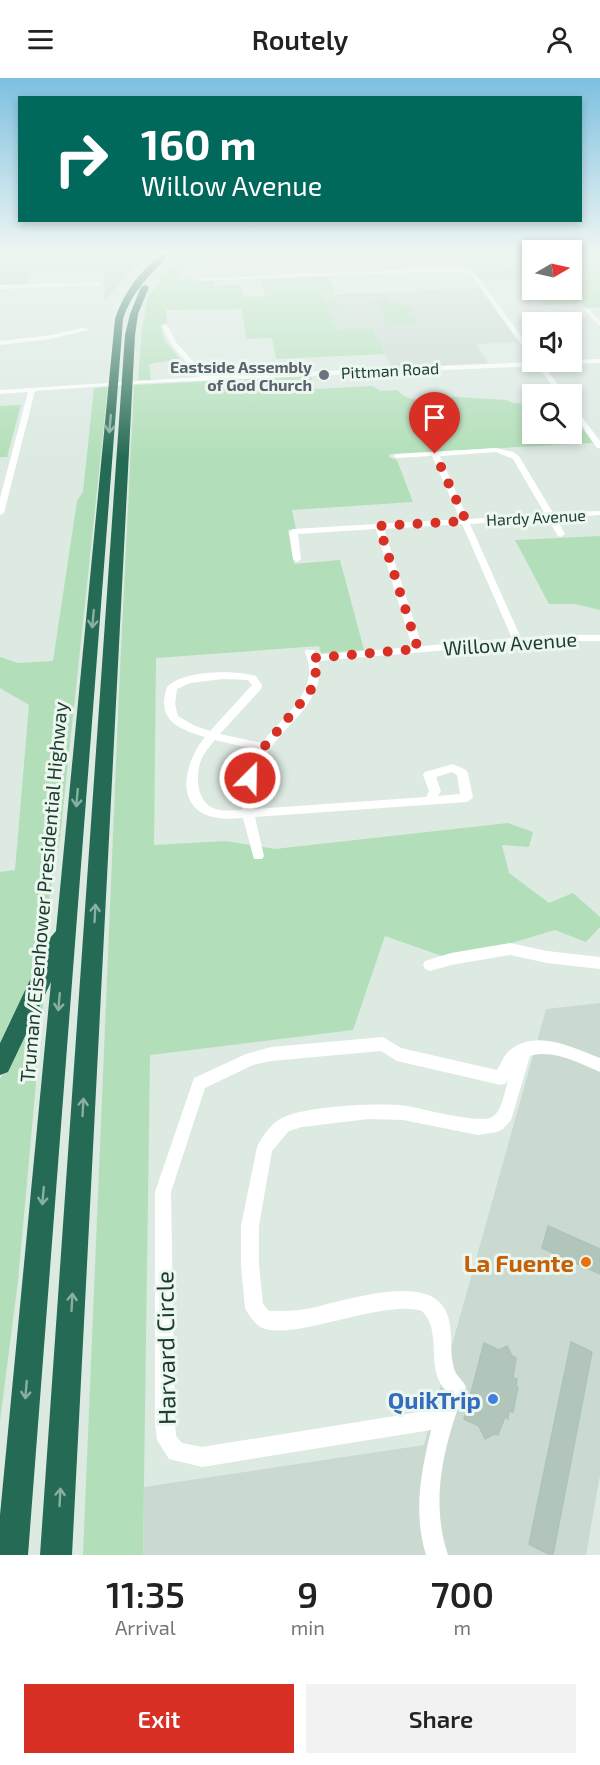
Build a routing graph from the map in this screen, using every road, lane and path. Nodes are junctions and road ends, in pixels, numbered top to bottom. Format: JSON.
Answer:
{"nodes":[{"id":1,"x":119,"y":320,"type":"edge"},
{"id":2,"x":133,"y":320,"type":"edge"},
{"id":3,"x":506,"y":320,"type":"edge"},
{"id":4,"x":165,"y":326,"type":"dead end"},
{"id":5,"x":86,"y":329,"type":"dead end"},
{"id":6,"x":522,"y":341,"type":"edge"},
{"id":7,"x":0,"y":343,"type":"edge"},
{"id":8,"x":582,"y":361,"type":"edge"},
{"id":9,"x":600,"y":361,"type":"edge"},
{"id":10,"x":522,"y":363,"type":"edge"},
{"id":11,"x":205,"y":379,"type":"junction"},
{"id":12,"x":32,"y":390,"type":"junction"},
{"id":13,"x":0,"y":392,"type":"edge"},
{"id":14,"x":582,"y":421,"type":"edge"},
{"id":15,"x":600,"y":446,"type":"edge"},
{"id":16,"x":435,"y":454,"type":"junction"},
{"id":17,"x":397,"y":456,"type":"dead end"},
{"id":18,"x":1,"y":502,"type":"edge"},
{"id":19,"x":0,"y":513,"type":"edge"},
{"id":20,"x":600,"y":513,"type":"edge"},
{"id":21,"x":551,"y":516,"type":"junction"},
{"id":22,"x":466,"y":521,"type":"junction"},
{"id":23,"x":379,"y":526,"type":"junction"},
{"id":24,"x":561,"y":534,"type":"dead end"},
{"id":25,"x":297,"y":559,"type":"dead end"},
{"id":26,"x":600,"y":638,"type":"edge"},
{"id":27,"x":518,"y":641,"type":"junction"},
{"id":28,"x":418,"y":649,"type":"junction"},
{"id":29,"x":215,"y":735,"type":"junction"},
{"id":30,"x":264,"y":747,"type":"junction"},
{"id":31,"x":431,"y":799,"type":"dead end"},
{"id":32,"x":248,"y":813,"type":"junction"},
{"id":33,"x":258,"y":856,"type":"dead end"},
{"id":34,"x":66,"y":923,"type":"junction"},
{"id":35,"x":600,"y":963,"type":"edge"},
{"id":36,"x":430,"y":965,"type":"dead end"},
{"id":37,"x":525,"y":1049,"type":"junction"},
{"id":38,"x":0,"y":1065,"type":"edge"},
{"id":39,"x":600,"y":1065,"type":"edge"},
{"id":40,"x":444,"y":1418,"type":"junction"},
{"id":41,"x":12,"y":1555,"type":"edge"},
{"id":42,"x":56,"y":1555,"type":"edge"},
{"id":43,"x":437,"y":1555,"type":"edge"}],
"edges":[{"from":1,"to":34,"type":"highway","name":"Truman/Eisenhower Presidential Highway","one_way":true},
{"from":42,"to":2,"type":"highway","one_way":true},
{"from":3,"to":6,"type":"street"},
{"from":4,"to":11,"type":"street"},
{"from":5,"to":7,"type":"street"},
{"from":8,"to":9,"type":"street","name":"Pittman Road"},
{"from":10,"to":11,"type":"street","name":"Pittman Road"},
{"from":11,"to":12,"type":"street","name":"Pittman Road"},
{"from":12,"to":13,"type":"street","name":"Pittman Road"},
{"from":12,"to":18,"type":"street"},
{"from":14,"to":15,"type":"street"},
{"from":16,"to":17,"type":"street"},
{"from":16,"to":21,"type":"street"},
{"from":16,"to":22,"type":"street"},
{"from":18,"to":19,"type":"street"},
{"from":20,"to":21,"type":"street","name":"Hardy Avenue"},
{"from":21,"to":22,"type":"street","name":"Hardy Avenue"},
{"from":21,"to":24,"type":"street"},
{"from":22,"to":23,"type":"street","name":"Hardy Avenue"},
{"from":22,"to":27,"type":"street"},
{"from":23,"to":25,"type":"street","name":"Hardy Avenue"},
{"from":23,"to":28,"type":"street"},
{"from":26,"to":27,"type":"street","name":"Willow Avenue"},
{"from":27,"to":28,"type":"street","name":"Willow Avenue"},
{"from":28,"to":30,"type":"street","name":"Willow Avenue"},
{"from":29,"to":29,"type":"street"},
{"from":29,"to":30,"type":"street"},
{"from":29,"to":32,"type":"street"},
{"from":30,"to":32,"type":"street"},
{"from":31,"to":32,"type":"street"},
{"from":32,"to":33,"type":"street"},
{"from":34,"to":38,"type":"highway"},
{"from":34,"to":41,"type":"highway","name":"Truman/Eisenhower Presidential Highway","one_way":true},
{"from":35,"to":36,"type":"street"},
{"from":37,"to":39,"type":"street"},
{"from":37,"to":40,"type":"street"},
{"from":37,"to":40,"type":"street","name":"Harvard Circle"},
{"from":40,"to":43,"type":"street"}]}
